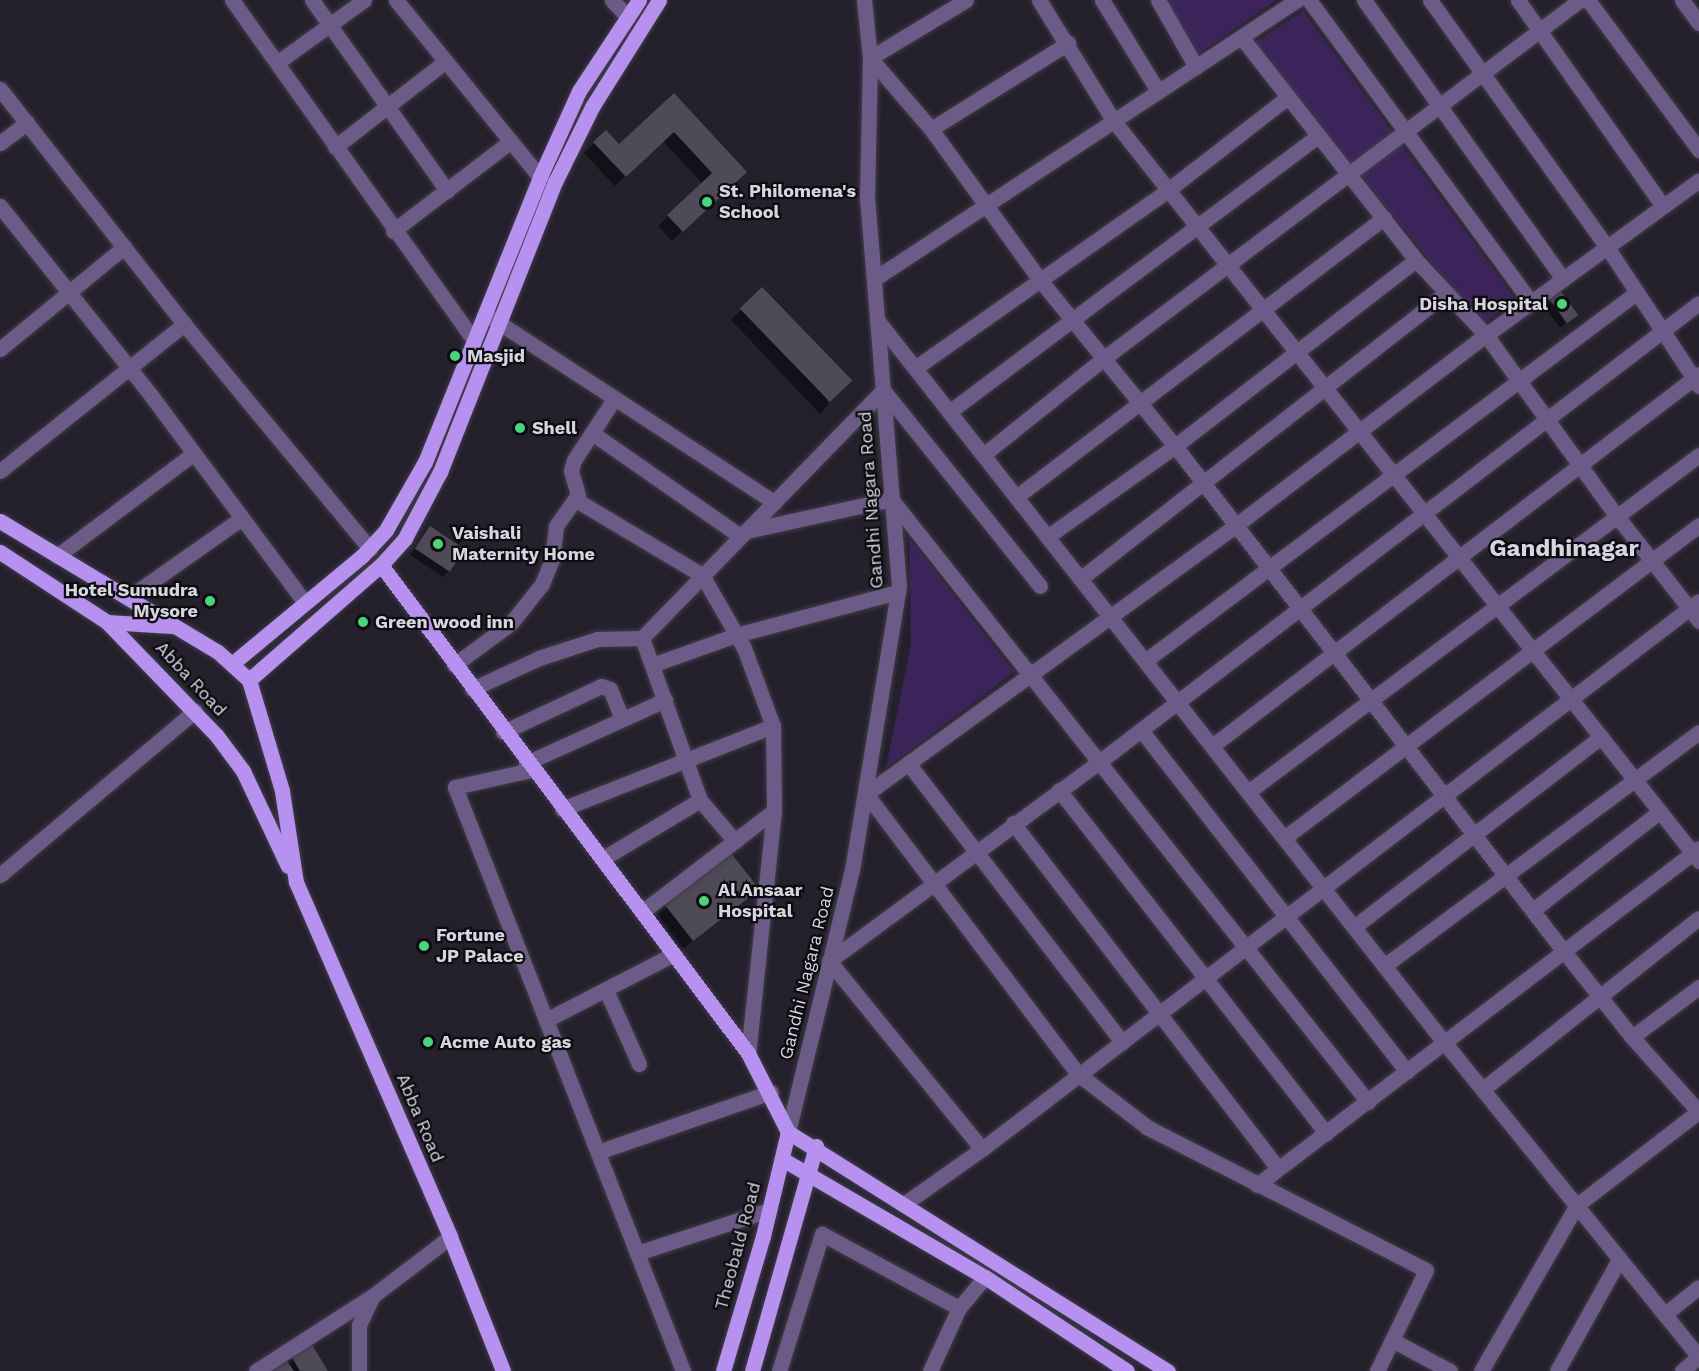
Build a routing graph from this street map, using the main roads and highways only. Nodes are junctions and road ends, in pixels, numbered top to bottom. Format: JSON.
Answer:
{"nodes":[{"id":1,"x":639,"y":0,"type":"edge"},
{"id":2,"x":659,"y":0,"type":"edge"},
{"id":3,"x":0,"y":521,"type":"edge"},
{"id":4,"x":0,"y":552,"type":"edge"},
{"id":5,"x":381,"y":565,"type":"junction"},
{"id":6,"x":107,"y":622,"type":"junction"},
{"id":7,"x":175,"y":626,"type":"junction"},
{"id":8,"x":233,"y":663,"type":"junction"},
{"id":9,"x":249,"y":680,"type":"junction"},
{"id":10,"x":296,"y":882,"type":"junction"},
{"id":11,"x":789,"y":1132,"type":"junction"},
{"id":12,"x":816,"y":1146,"type":"junction"},
{"id":13,"x":782,"y":1159,"type":"junction"},
{"id":14,"x":806,"y":1173,"type":"junction"},
{"id":15,"x":503,"y":1371,"type":"edge"},
{"id":16,"x":723,"y":1371,"type":"edge"},
{"id":17,"x":752,"y":1371,"type":"edge"},
{"id":18,"x":1127,"y":1371,"type":"edge"},
{"id":19,"x":1168,"y":1371,"type":"edge"}],
"edges":[{"from":1,"to":8,"type":"main road"},
{"from":2,"to":5,"type":"main road"},
{"from":3,"to":7,"type":"main road"},
{"from":4,"to":6,"type":"main road","name":"Abba Road"},
{"from":5,"to":9,"type":"main road"},
{"from":5,"to":11,"type":"main road"},
{"from":6,"to":7,"type":"main road"},
{"from":6,"to":10,"type":"main road","name":"Abba Road"},
{"from":7,"to":8,"type":"main road"},
{"from":8,"to":9,"type":"main road"},
{"from":9,"to":10,"type":"main road","name":"Abba Road"},
{"from":10,"to":15,"type":"main road","name":"Abba Road"},
{"from":11,"to":12,"type":"main road"},
{"from":11,"to":13,"type":"main road","name":"Theobald Road"},
{"from":12,"to":14,"type":"main road"},
{"from":12,"to":19,"type":"main road"},
{"from":13,"to":14,"type":"main road"},
{"from":13,"to":16,"type":"main road","name":"Theobald Road"},
{"from":14,"to":17,"type":"main road"},
{"from":14,"to":18,"type":"main road"}]}
